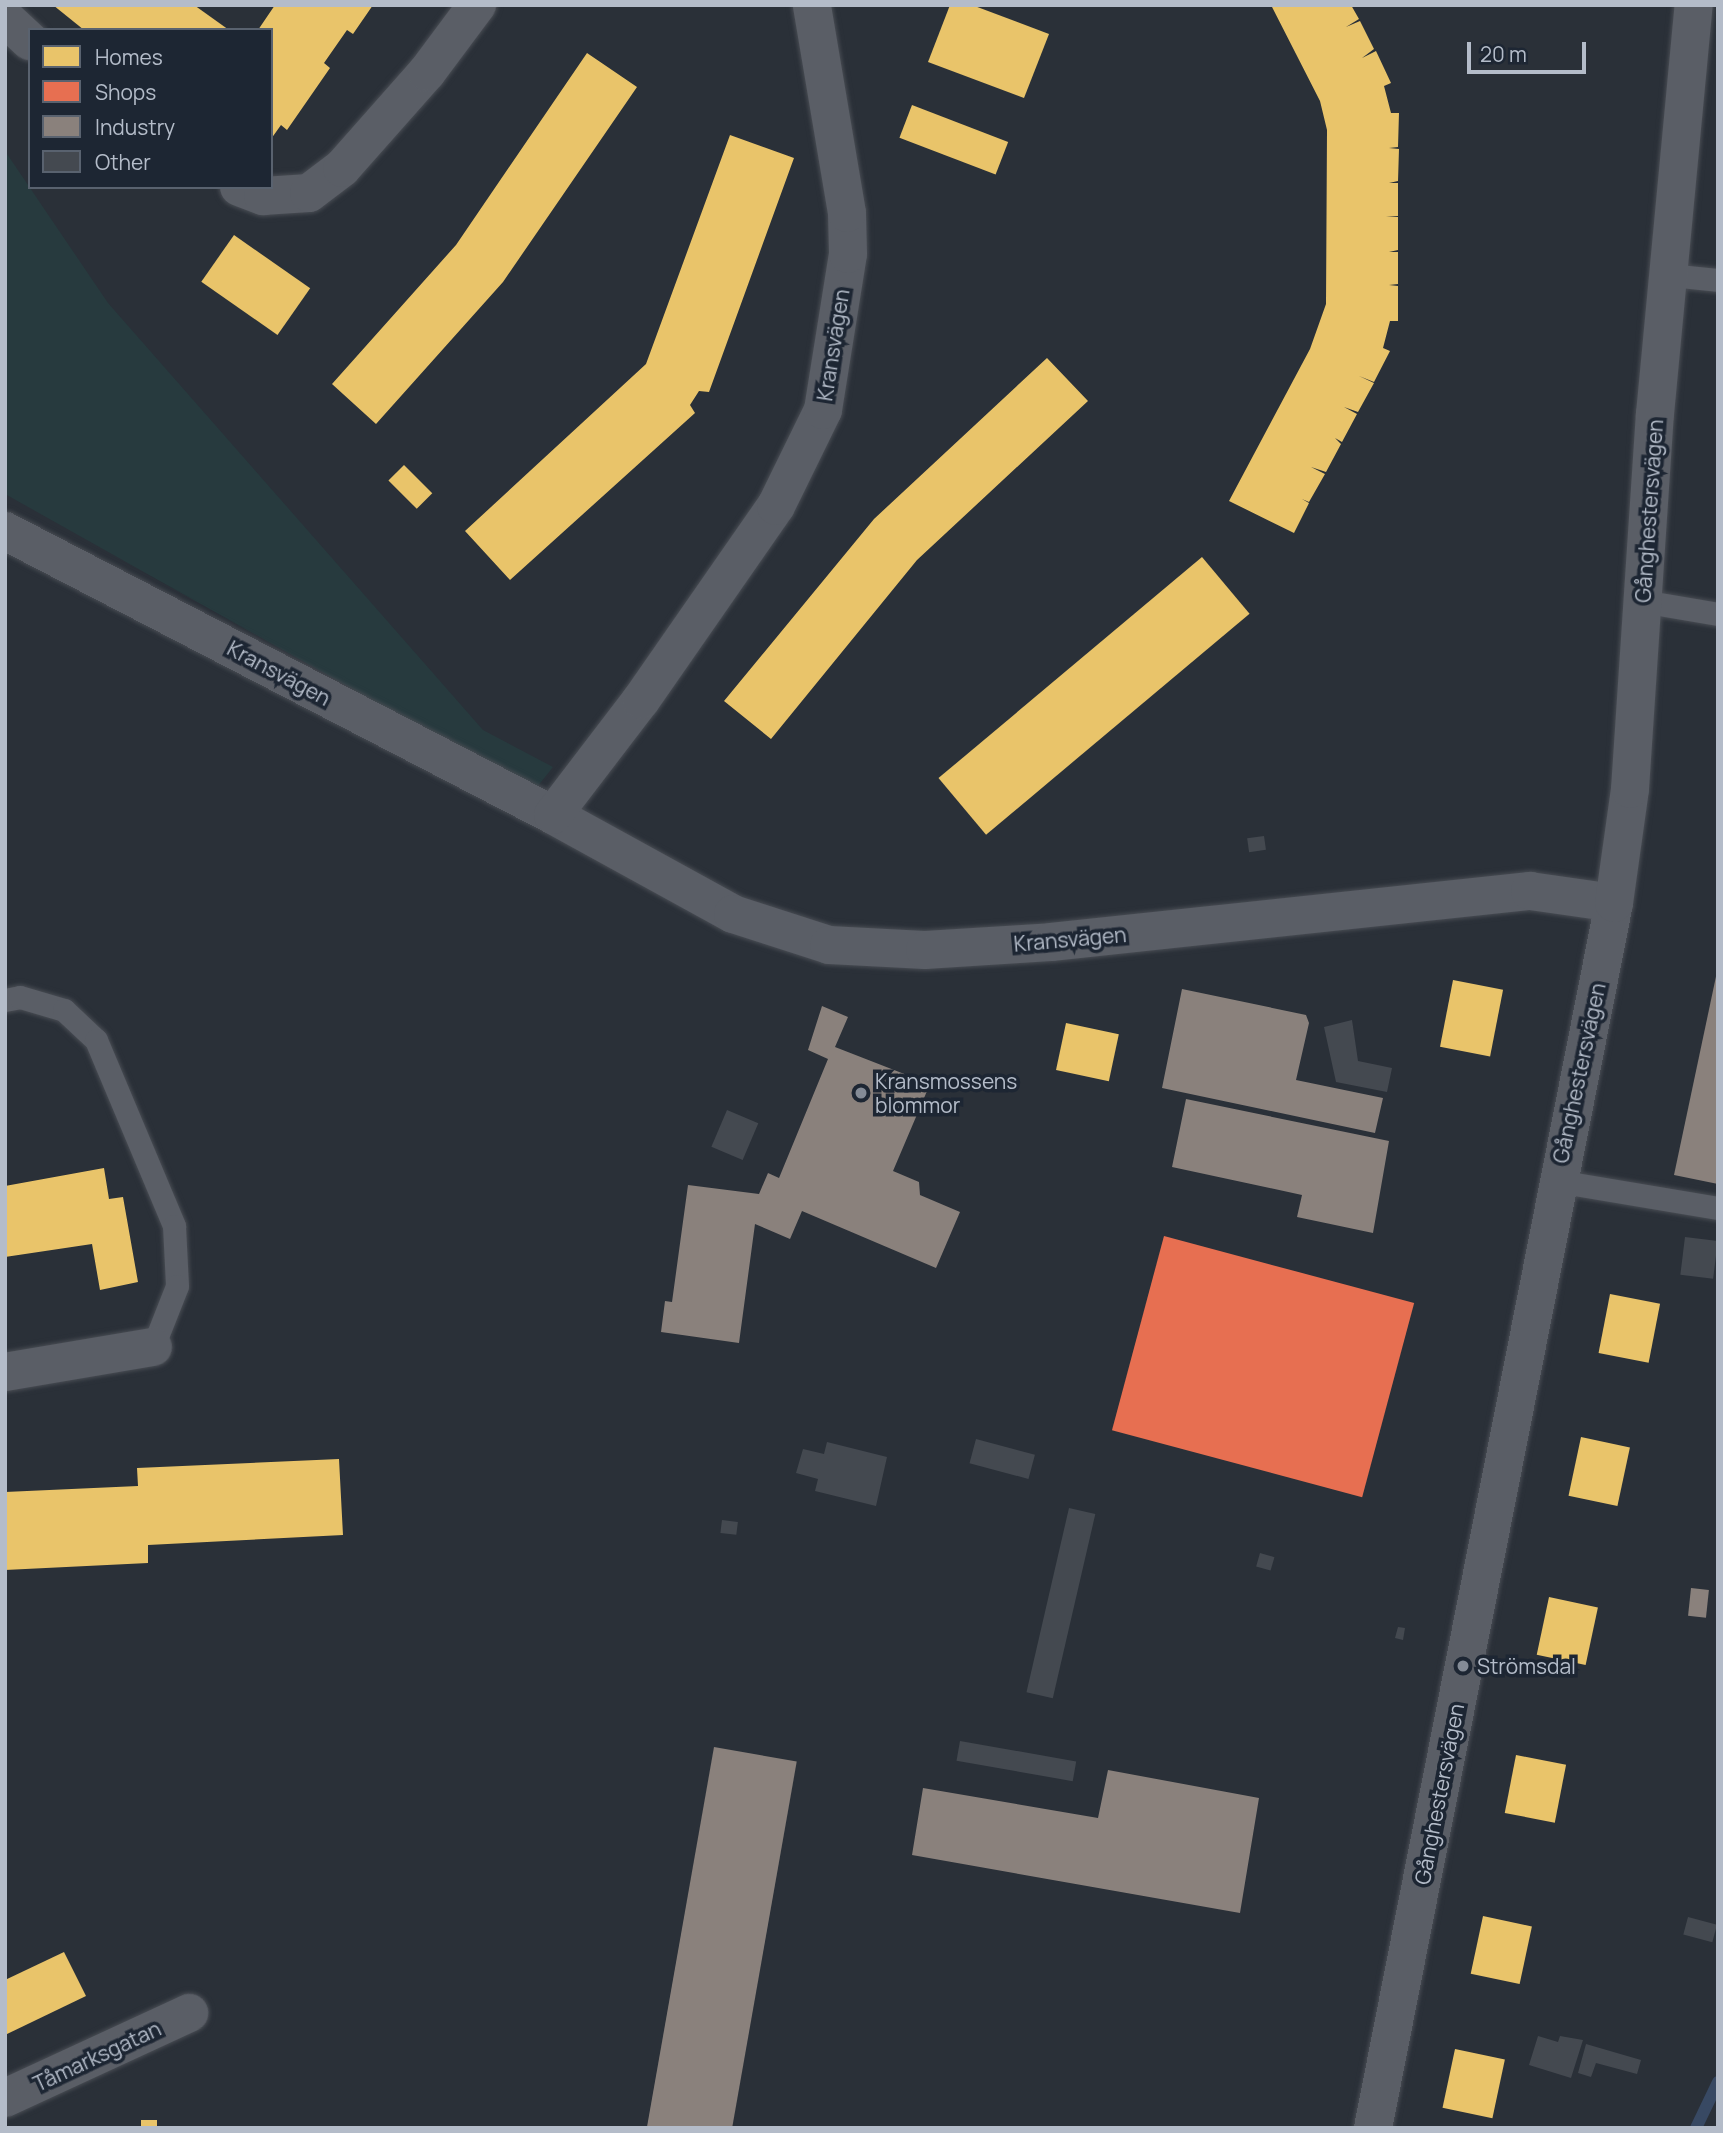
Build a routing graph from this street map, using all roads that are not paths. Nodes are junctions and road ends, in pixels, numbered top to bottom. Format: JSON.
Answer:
{"nodes":[{"id":1,"x":477,"y":5,"type":"edge"},
{"id":2,"x":812,"y":5,"type":"edge"},
{"id":3,"x":1695,"y":5,"type":"edge"},
{"id":4,"x":5,"y":18,"type":"edge"},
{"id":5,"x":28,"y":39,"type":"edge"},
{"id":6,"x":244,"y":189,"type":"edge"},
{"id":7,"x":1670,"y":275,"type":"junction"},
{"id":8,"x":1718,"y":281,"type":"edge"},
{"id":9,"x":5,"y":531,"type":"edge"},
{"id":10,"x":1642,"y":601,"type":"junction"},
{"id":11,"x":1718,"y":614,"type":"edge"},
{"id":12,"x":553,"y":815,"type":"junction"},
{"id":13,"x":1614,"y":903,"type":"junction"},
{"id":14,"x":5,"y":1000,"type":"edge"},
{"id":15,"x":1557,"y":1181,"type":"junction"},
{"id":16,"x":1718,"y":1208,"type":"edge"},
{"id":17,"x":153,"y":1347,"type":"joint"},
{"id":18,"x":5,"y":1372,"type":"edge"},
{"id":19,"x":189,"y":2013,"type":"dead end"},
{"id":20,"x":5,"y":2098,"type":"edge"},
{"id":21,"x":1373,"y":2128,"type":"edge"}],
"edges":[{"from":1,"to":6,"type":"street"},
{"from":2,"to":12,"type":"street","name":"Kransvägen"},
{"from":3,"to":7,"type":"street","name":"Gånghestersvägen"},
{"from":4,"to":5,"type":"street"},
{"from":7,"to":8,"type":"lane"},
{"from":7,"to":10,"type":"street","name":"Gånghestersvägen"},
{"from":9,"to":12,"type":"street","name":"Kransvägen"},
{"from":10,"to":11,"type":"lane"},
{"from":10,"to":13,"type":"street","name":"Gånghestersvägen"},
{"from":12,"to":13,"type":"street","name":"Kransvägen"},
{"from":13,"to":15,"type":"street","name":"Gånghestersvägen"},
{"from":14,"to":17,"type":"lane"},
{"from":15,"to":16,"type":"lane"},
{"from":15,"to":21,"type":"street","name":"Gånghestersvägen"},
{"from":17,"to":18,"type":"street"},
{"from":19,"to":20,"type":"street","name":"Tåmarksgatan"}]}
